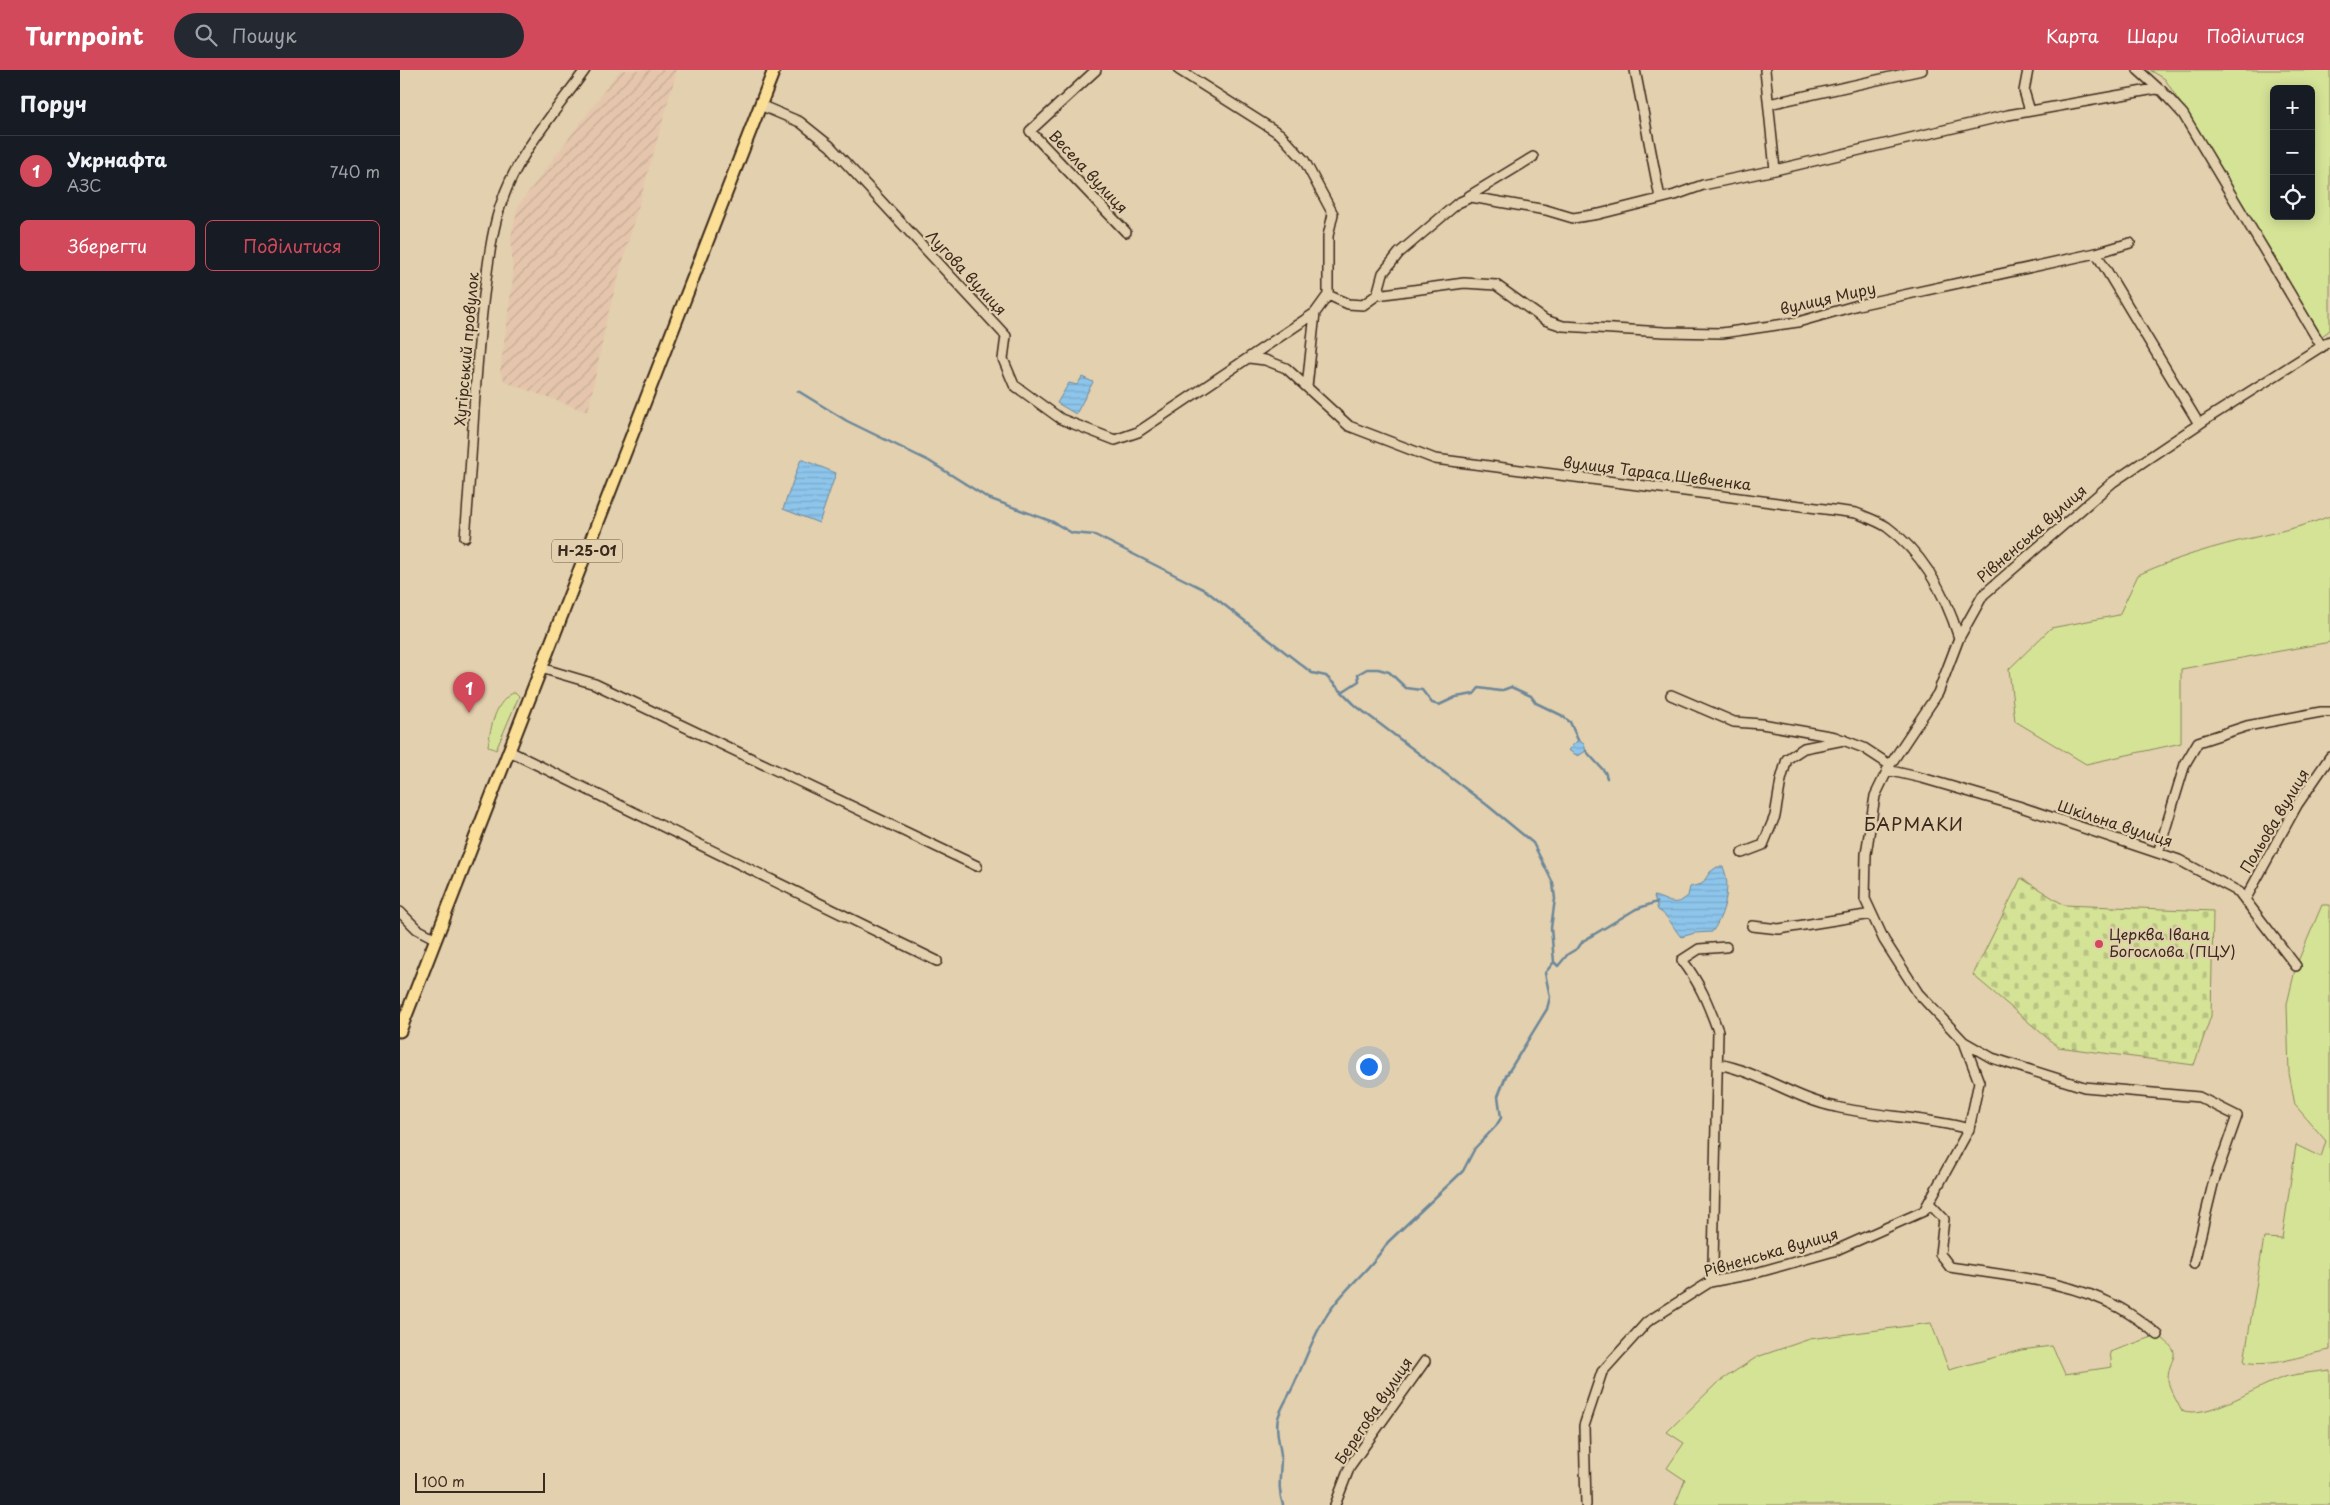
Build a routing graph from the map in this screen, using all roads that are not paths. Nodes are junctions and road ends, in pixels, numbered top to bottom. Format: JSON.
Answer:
{"nodes":[{"id":1,"x":585,"y":70,"type":"edge"},
{"id":2,"x":774,"y":70,"type":"edge"},
{"id":3,"x":1096,"y":70,"type":"edge"},
{"id":4,"x":1179,"y":70,"type":"edge"},
{"id":5,"x":1635,"y":70,"type":"edge"},
{"id":6,"x":1765,"y":70,"type":"edge"},
{"id":7,"x":1922,"y":70,"type":"edge"},
{"id":8,"x":2028,"y":70,"type":"edge"},
{"id":9,"x":2138,"y":70,"type":"edge"},
{"id":10,"x":2161,"y":90,"type":"junction"},
{"id":11,"x":1769,"y":104,"type":"junction"},
{"id":12,"x":760,"y":105,"type":"junction"},
{"id":13,"x":2030,"y":111,"type":"junction"},
{"id":14,"x":1533,"y":157,"type":"dead end"},
{"id":15,"x":1775,"y":170,"type":"junction"},
{"id":16,"x":1660,"y":198,"type":"junction"},
{"id":17,"x":1464,"y":199,"type":"junction"},
{"id":18,"x":1126,"y":232,"type":"dead end"},
{"id":19,"x":2130,"y":244,"type":"dead end"},
{"id":20,"x":2096,"y":253,"type":"junction"},
{"id":21,"x":1328,"y":295,"type":"junction"},
{"id":22,"x":1377,"y":295,"type":"junction"},
{"id":23,"x":1315,"y":314,"type":"junction"},
{"id":24,"x":2326,"y":344,"type":"edge"},
{"id":25,"x":1249,"y":358,"type":"junction"},
{"id":26,"x":1307,"y":387,"type":"junction"},
{"id":27,"x":2199,"y":424,"type":"junction"},
{"id":28,"x":465,"y":537,"type":"dead end"},
{"id":29,"x":1959,"y":638,"type":"junction"},
{"id":30,"x":541,"y":668,"type":"junction"},
{"id":31,"x":1671,"y":695,"type":"dead end"},
{"id":32,"x":2330,"y":712,"type":"edge"},
{"id":33,"x":1844,"y":740,"type":"junction"},
{"id":34,"x":509,"y":751,"type":"junction"},
{"id":35,"x":2330,"y":758,"type":"edge"},
{"id":36,"x":1889,"y":768,"type":"junction"},
{"id":37,"x":1742,"y":853,"type":"dead end"},
{"id":38,"x":2158,"y":853,"type":"junction"},
{"id":39,"x":977,"y":866,"type":"dead end"},
{"id":40,"x":2245,"y":900,"type":"junction"},
{"id":41,"x":400,"y":912,"type":"edge"},
{"id":42,"x":1872,"y":914,"type":"junction"},
{"id":43,"x":1752,"y":926,"type":"dead end"},
{"id":44,"x":436,"y":939,"type":"junction"},
{"id":45,"x":1726,"y":947,"type":"dead end"},
{"id":46,"x":937,"y":961,"type":"dead end"},
{"id":47,"x":2296,"y":966,"type":"dead end"},
{"id":48,"x":400,"y":1031,"type":"edge"},
{"id":49,"x":1964,"y":1042,"type":"junction"},
{"id":50,"x":1718,"y":1064,"type":"junction"},
{"id":51,"x":1969,"y":1129,"type":"junction"},
{"id":52,"x":1930,"y":1203,"type":"junction"},
{"id":53,"x":2194,"y":1263,"type":"dead end"},
{"id":54,"x":1710,"y":1282,"type":"junction"},
{"id":55,"x":2158,"y":1335,"type":"dead end"},
{"id":56,"x":1425,"y":1361,"type":"dead end"},
{"id":57,"x":1335,"y":1505,"type":"edge"},
{"id":58,"x":1586,"y":1505,"type":"edge"}],
"edges":[{"from":1,"to":28,"type":"street","name":"Хутірський провулок"},
{"from":2,"to":12,"type":"main road","number":"Н-25-01"},
{"from":3,"to":18,"type":"street","name":"Весела вулиця"},
{"from":4,"to":21,"type":"street"},
{"from":5,"to":16,"type":"street"},
{"from":6,"to":11,"type":"street"},
{"from":7,"to":11,"type":"street"},
{"from":8,"to":13,"type":"street"},
{"from":9,"to":10,"type":"street"},
{"from":10,"to":13,"type":"street"},
{"from":10,"to":24,"type":"street"},
{"from":11,"to":15,"type":"street"},
{"from":12,"to":25,"type":"street","name":"Лугова вулиця"},
{"from":12,"to":30,"type":"main road","number":"Н-25-01"},
{"from":13,"to":15,"type":"street"},
{"from":14,"to":17,"type":"street"},
{"from":15,"to":16,"type":"street"},
{"from":16,"to":17,"type":"street"},
{"from":17,"to":22,"type":"street"},
{"from":19,"to":20,"type":"street","name":"вулиця Миру"},
{"from":20,"to":22,"type":"street","name":"вулиця Миру"},
{"from":20,"to":27,"type":"street"},
{"from":21,"to":22,"type":"street","name":"вулиця Миру"},
{"from":21,"to":23,"type":"street"},
{"from":23,"to":25,"type":"street","name":"Лугова вулиця"},
{"from":23,"to":26,"type":"street"},
{"from":24,"to":27,"type":"street","name":"Рівненська вулиця"},
{"from":25,"to":26,"type":"street","name":"вулиця Тараса Шевченка"},
{"from":26,"to":29,"type":"street","name":"вулиця Тараса Шевченка"},
{"from":27,"to":29,"type":"street","name":"Рівненська вулиця"},
{"from":29,"to":36,"type":"street","name":"Рівненська вулиця"},
{"from":30,"to":34,"type":"main road","number":"Н-25-01"},
{"from":30,"to":39,"type":"street"},
{"from":31,"to":33,"type":"street"},
{"from":32,"to":38,"type":"street"},
{"from":33,"to":36,"type":"street"},
{"from":33,"to":37,"type":"street"},
{"from":34,"to":44,"type":"main road","number":"Н-25-01"},
{"from":34,"to":46,"type":"street"},
{"from":35,"to":40,"type":"street","name":"Польова вулиця"},
{"from":36,"to":38,"type":"street","name":"Шкільна вулиця"},
{"from":36,"to":42,"type":"street","name":"Рівненська вулиця"},
{"from":38,"to":40,"type":"street","name":"Шкільна вулиця"},
{"from":40,"to":47,"type":"street","name":"Шкільна вулиця"},
{"from":41,"to":44,"type":"street"},
{"from":42,"to":43,"type":"street"},
{"from":42,"to":49,"type":"street","name":"Рівненська вулиця"},
{"from":44,"to":48,"type":"main road","number":"Н-25-01"},
{"from":45,"to":50,"type":"street"},
{"from":49,"to":51,"type":"street","name":"Рівненська вулиця"},
{"from":49,"to":53,"type":"street"},
{"from":50,"to":51,"type":"street"},
{"from":50,"to":54,"type":"street"},
{"from":51,"to":52,"type":"street","name":"Рівненська вулиця"},
{"from":52,"to":54,"type":"street","name":"Рівненська вулиця"},
{"from":52,"to":55,"type":"street"},
{"from":54,"to":58,"type":"street","name":"Рівненська вулиця"},
{"from":56,"to":57,"type":"street","name":"Берегова вулиця"}]}
